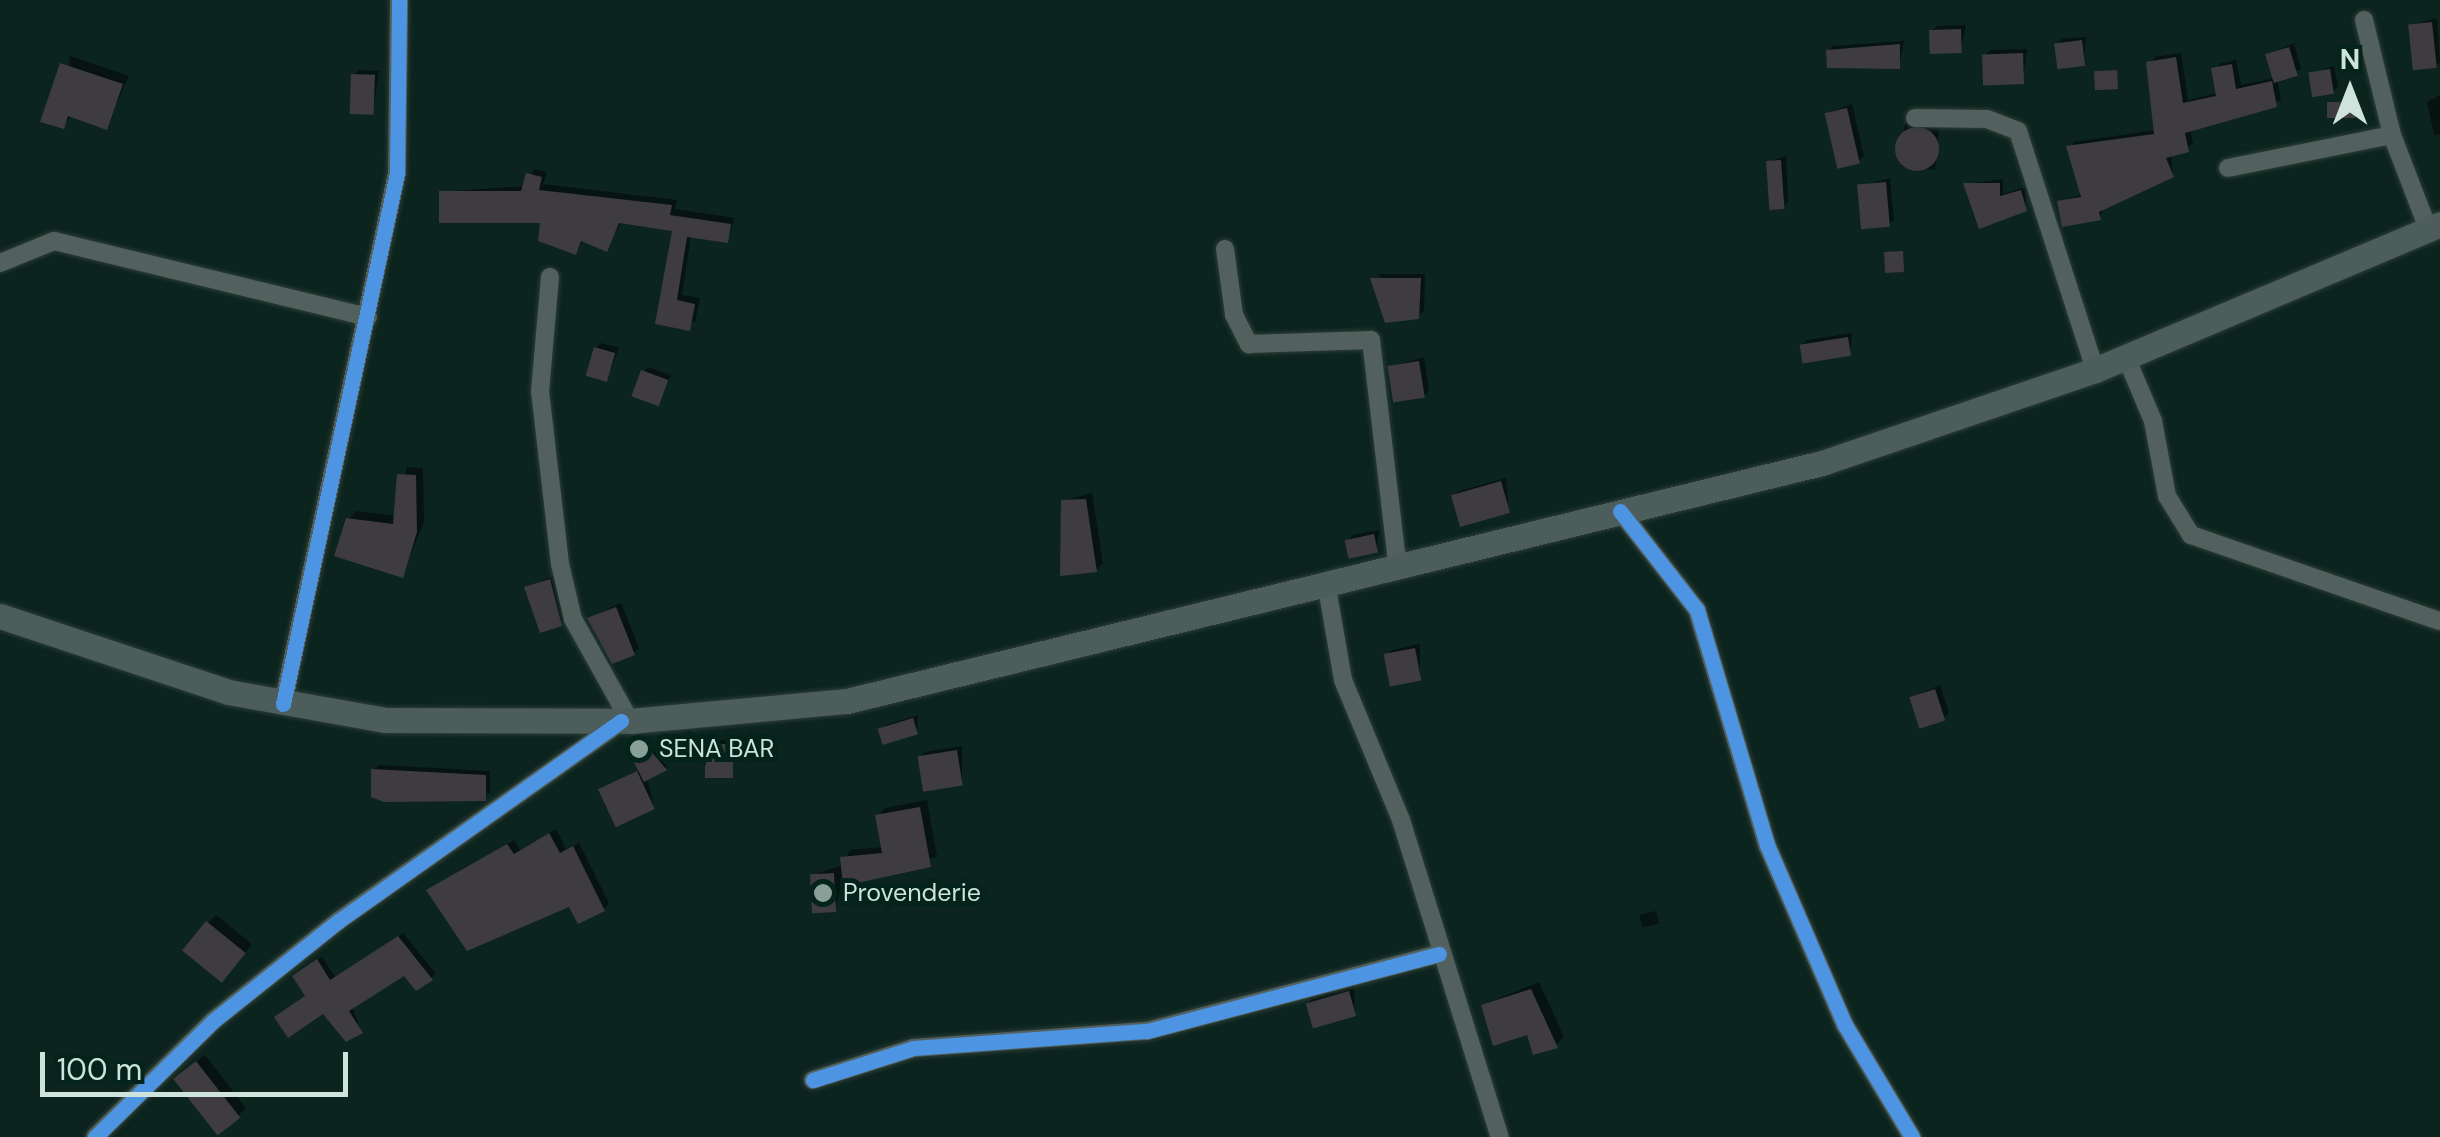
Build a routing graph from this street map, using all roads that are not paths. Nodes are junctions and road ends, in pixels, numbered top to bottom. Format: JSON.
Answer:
{"nodes":[{"id":1,"x":399,"y":0,"type":"edge"},
{"id":2,"x":2364,"y":20,"type":"dead end"},
{"id":3,"x":1915,"y":118,"type":"dead end"},
{"id":4,"x":2392,"y":136,"type":"junction"},
{"id":5,"x":2228,"y":168,"type":"dead end"},
{"id":6,"x":2434,"y":226,"type":"edge"},
{"id":7,"x":1225,"y":249,"type":"dead end"},
{"id":8,"x":0,"y":263,"type":"edge"},
{"id":9,"x":550,"y":277,"type":"dead end"},
{"id":10,"x":368,"y":318,"type":"junction"},
{"id":11,"x":2126,"y":357,"type":"junction"},
{"id":12,"x":2095,"y":370,"type":"junction"},
{"id":13,"x":1620,"y":512,"type":"junction"},
{"id":14,"x":1398,"y":569,"type":"junction"},
{"id":15,"x":1327,"y":588,"type":"junction"},
{"id":16,"x":0,"y":616,"type":"edge"},
{"id":17,"x":2440,"y":621,"type":"edge"},
{"id":18,"x":283,"y":704,"type":"junction"},
{"id":19,"x":626,"y":721,"type":"junction"},
{"id":20,"x":1439,"y":954,"type":"junction"},
{"id":21,"x":813,"y":1080,"type":"dead end"},
{"id":22,"x":95,"y":1137,"type":"edge"},
{"id":23,"x":1500,"y":1137,"type":"edge"},
{"id":24,"x":1912,"y":1137,"type":"edge"}],
"edges":[{"from":1,"to":10,"type":"street"},
{"from":2,"to":4,"type":"street"},
{"from":3,"to":12,"type":"street"},
{"from":4,"to":5,"type":"street"},
{"from":4,"to":6,"type":"street"},
{"from":6,"to":11,"type":"main road"},
{"from":7,"to":14,"type":"street"},
{"from":8,"to":10,"type":"street"},
{"from":9,"to":19,"type":"street"},
{"from":10,"to":18,"type":"street"},
{"from":11,"to":12,"type":"main road"},
{"from":11,"to":17,"type":"street"},
{"from":12,"to":13,"type":"main road"},
{"from":13,"to":14,"type":"main road"},
{"from":13,"to":24,"type":"street"},
{"from":14,"to":15,"type":"main road"},
{"from":15,"to":19,"type":"main road"},
{"from":15,"to":20,"type":"street"},
{"from":16,"to":18,"type":"main road"},
{"from":18,"to":19,"type":"main road"},
{"from":19,"to":22,"type":"street"},
{"from":20,"to":21,"type":"street"},
{"from":20,"to":23,"type":"street"}]}
